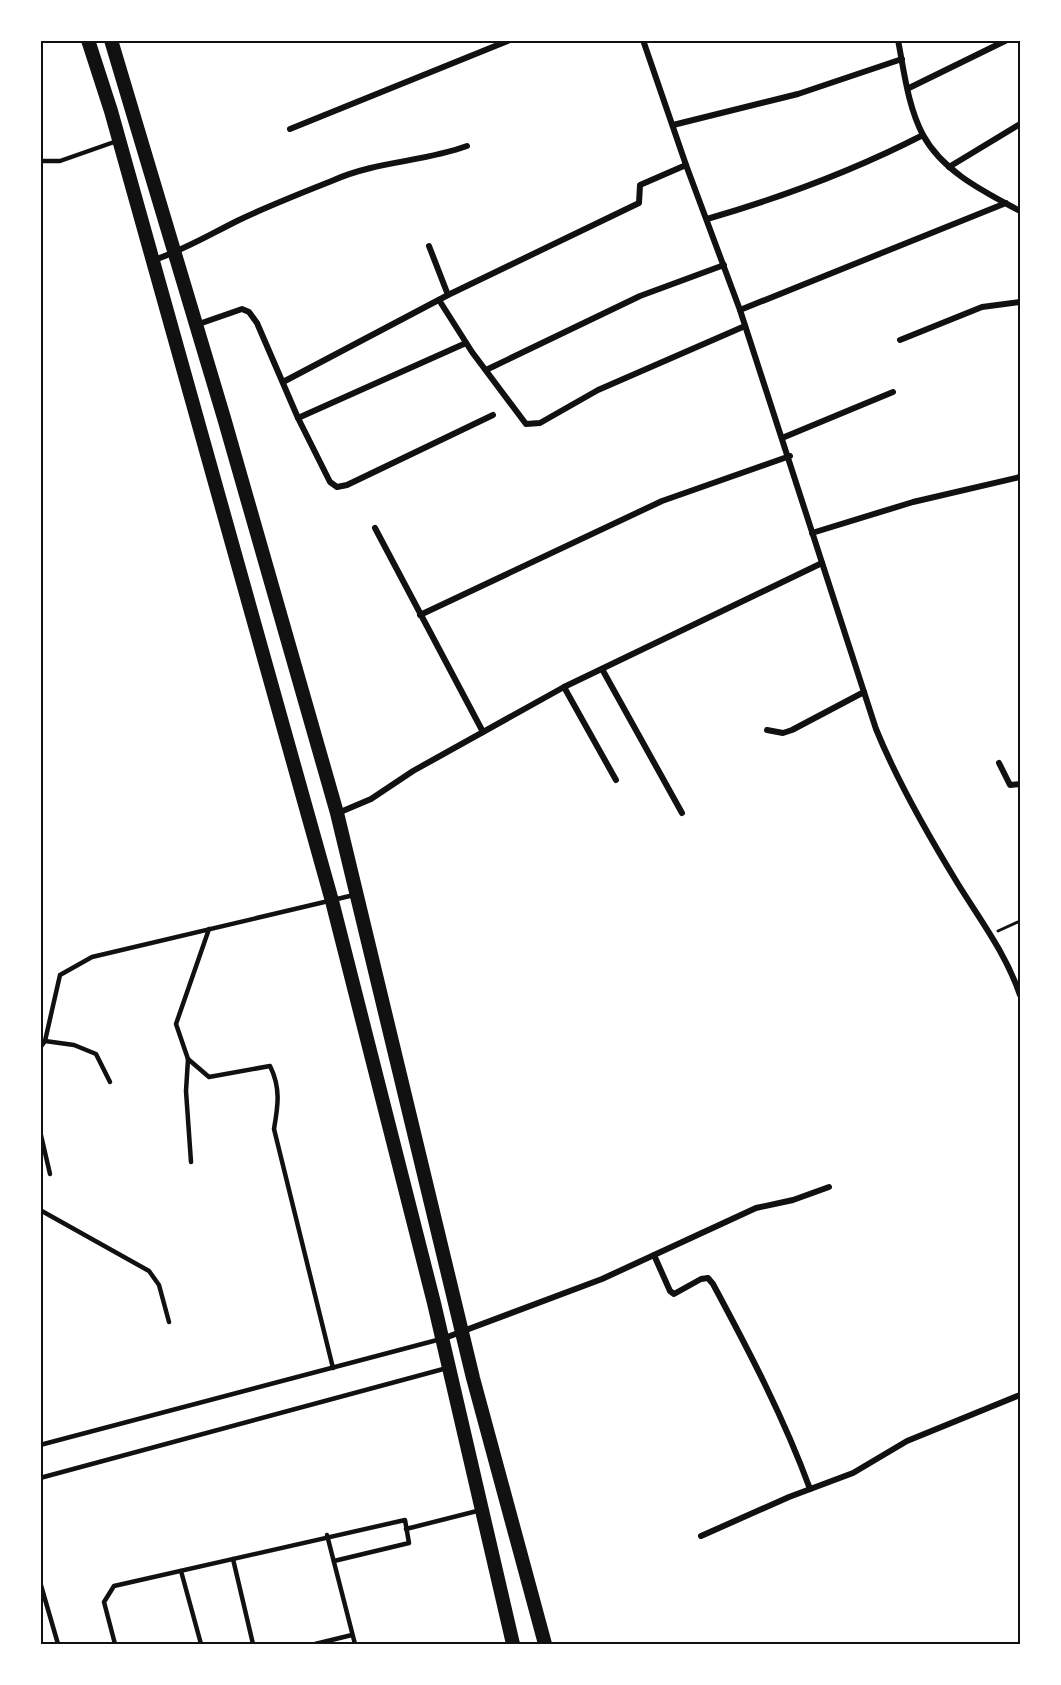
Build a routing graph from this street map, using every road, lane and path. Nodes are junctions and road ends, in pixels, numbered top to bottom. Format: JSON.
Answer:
{"nodes":[{"id":1,"x":88,"y":40,"type":"edge"},
{"id":2,"x":111,"y":40,"type":"edge"},
{"id":3,"x":510,"y":40,"type":"edge"},
{"id":4,"x":643,"y":40,"type":"edge"},
{"id":5,"x":898,"y":40,"type":"edge"},
{"id":6,"x":1007,"y":40,"type":"edge"},
{"id":7,"x":902,"y":59,"type":"junction"},
{"id":8,"x":909,"y":88,"type":"junction"},
{"id":9,"x":1020,"y":123,"type":"edge"},
{"id":10,"x":673,"y":125,"type":"junction"},
{"id":11,"x":290,"y":129,"type":"dead end"},
{"id":12,"x":923,"y":135,"type":"junction"},
{"id":13,"x":119,"y":140,"type":"junction"},
{"id":14,"x":467,"y":146,"type":"dead end"},
{"id":15,"x":40,"y":161,"type":"edge"},
{"id":16,"x":686,"y":165,"type":"junction"},
{"id":17,"x":949,"y":167,"type":"junction"},
{"id":18,"x":1006,"y":203,"type":"junction"},
{"id":19,"x":1020,"y":211,"type":"edge"},
{"id":20,"x":707,"y":219,"type":"junction"},
{"id":21,"x":429,"y":246,"type":"dead end"},
{"id":22,"x":174,"y":253,"type":"junction"},
{"id":23,"x":153,"y":260,"type":"junction"},
{"id":24,"x":724,"y":265,"type":"junction"},
{"id":25,"x":448,"y":295,"type":"junction"},
{"id":26,"x":439,"y":300,"type":"junction"},
{"id":27,"x":1020,"y":302,"type":"edge"},
{"id":28,"x":740,"y":310,"type":"junction"},
{"id":29,"x":196,"y":325,"type":"junction"},
{"id":30,"x":745,"y":326,"type":"junction"},
{"id":31,"x":900,"y":340,"type":"dead end"},
{"id":32,"x":466,"y":343,"type":"junction"},
{"id":33,"x":486,"y":370,"type":"junction"},
{"id":34,"x":283,"y":382,"type":"junction"},
{"id":35,"x":893,"y":392,"type":"dead end"},
{"id":36,"x":493,"y":415,"type":"dead end"},
{"id":37,"x":298,"y":418,"type":"junction"},
{"id":38,"x":782,"y":438,"type":"junction"},
{"id":39,"x":790,"y":456,"type":"junction"},
{"id":40,"x":1020,"y":477,"type":"edge"},
{"id":41,"x":245,"y":492,"type":"junction"},
{"id":42,"x":221,"y":499,"type":"junction"},
{"id":43,"x":375,"y":528,"type":"dead end"},
{"id":44,"x":812,"y":533,"type":"junction"},
{"id":45,"x":822,"y":564,"type":"junction"},
{"id":46,"x":420,"y":615,"type":"junction"},
{"id":47,"x":602,"y":669,"type":"junction"},
{"id":48,"x":564,"y":687,"type":"junction"},
{"id":49,"x":864,"y":692,"type":"junction"},
{"id":50,"x":767,"y":730,"type":"dead end"},
{"id":51,"x":483,"y":732,"type":"junction"},
{"id":52,"x":318,"y":747,"type":"junction"},
{"id":53,"x":293,"y":755,"type":"junction"},
{"id":54,"x":999,"y":763,"type":"dead end"},
{"id":55,"x":615,"y":780,"type":"dead end"},
{"id":56,"x":1020,"y":784,"type":"edge"},
{"id":57,"x":337,"y":813,"type":"junction"},
{"id":58,"x":682,"y":813,"type":"dead end"},
{"id":59,"x":356,"y":895,"type":"junction"},
{"id":60,"x":332,"y":901,"type":"junction"},
{"id":61,"x":1020,"y":921,"type":"edge"},
{"id":62,"x":209,"y":929,"type":"junction"},
{"id":63,"x":991,"y":934,"type":"junction"},
{"id":64,"x":1020,"y":995,"type":"edge"},
{"id":65,"x":45,"y":1041,"type":"junction"},
{"id":66,"x":40,"y":1048,"type":"edge"},
{"id":67,"x":188,"y":1059,"type":"junction"},
{"id":68,"x":110,"y":1082,"type":"dead end"},
{"id":69,"x":40,"y":1131,"type":"edge"},
{"id":70,"x":191,"y":1161,"type":"dead end"},
{"id":71,"x":50,"y":1174,"type":"dead end"},
{"id":72,"x":829,"y":1187,"type":"dead end"},
{"id":73,"x":40,"y":1210,"type":"edge"},
{"id":74,"x":654,"y":1255,"type":"junction"},
{"id":75,"x":169,"y":1322,"type":"dead end"},
{"id":76,"x":463,"y":1332,"type":"junction"},
{"id":77,"x":442,"y":1339,"type":"junction"},
{"id":78,"x":333,"y":1368,"type":"junction"},
{"id":79,"x":449,"y":1368,"type":"junction"},
{"id":80,"x":1020,"y":1395,"type":"edge"},
{"id":81,"x":40,"y":1445,"type":"edge"},
{"id":82,"x":40,"y":1478,"type":"edge"},
{"id":83,"x":810,"y":1489,"type":"junction"},
{"id":84,"x":484,"y":1510,"type":"junction"},
{"id":85,"x":406,"y":1529,"type":"junction"},
{"id":86,"x":327,"y":1535,"type":"junction"},
{"id":87,"x":701,"y":1536,"type":"dead end"},
{"id":88,"x":232,"y":1559,"type":"junction"},
{"id":89,"x":334,"y":1561,"type":"junction"},
{"id":90,"x":181,"y":1571,"type":"junction"},
{"id":91,"x":40,"y":1581,"type":"edge"},
{"id":92,"x":352,"y":1635,"type":"junction"},
{"id":93,"x":58,"y":1644,"type":"edge"},
{"id":94,"x":115,"y":1644,"type":"edge"},
{"id":95,"x":201,"y":1644,"type":"edge"},
{"id":96,"x":253,"y":1644,"type":"edge"},
{"id":97,"x":315,"y":1644,"type":"edge"},
{"id":98,"x":355,"y":1644,"type":"edge"},
{"id":99,"x":513,"y":1644,"type":"edge"},
{"id":100,"x":545,"y":1644,"type":"edge"}],
"edges":[{"from":1,"to":13,"type":"main road"},
{"from":2,"to":22,"type":"main road"},
{"from":3,"to":11,"type":"street"},
{"from":4,"to":10,"type":"street"},
{"from":5,"to":7,"type":"street"},
{"from":6,"to":8,"type":"street"},
{"from":7,"to":8,"type":"street"},
{"from":7,"to":10,"type":"street"},
{"from":8,"to":12,"type":"street"},
{"from":9,"to":17,"type":"street"},
{"from":10,"to":16,"type":"street"},
{"from":12,"to":17,"type":"street"},
{"from":12,"to":20,"type":"street"},
{"from":13,"to":15,"type":"lane"},
{"from":13,"to":23,"type":"main road"},
{"from":14,"to":22,"type":"street"},
{"from":16,"to":20,"type":"street"},
{"from":16,"to":25,"type":"street"},
{"from":17,"to":18,"type":"street"},
{"from":18,"to":19,"type":"street"},
{"from":18,"to":28,"type":"street"},
{"from":20,"to":24,"type":"street"},
{"from":21,"to":25,"type":"street"},
{"from":22,"to":23,"type":"street"},
{"from":22,"to":29,"type":"main road"},
{"from":23,"to":42,"type":"main road"},
{"from":24,"to":28,"type":"street"},
{"from":24,"to":33,"type":"street"},
{"from":25,"to":26,"type":"street"},
{"from":26,"to":32,"type":"street"},
{"from":26,"to":34,"type":"street"},
{"from":27,"to":31,"type":"street"},
{"from":28,"to":30,"type":"street"},
{"from":29,"to":34,"type":"street"},
{"from":29,"to":41,"type":"main road"},
{"from":30,"to":33,"type":"street"},
{"from":30,"to":38,"type":"street"},
{"from":32,"to":33,"type":"street"},
{"from":32,"to":37,"type":"street"},
{"from":34,"to":37,"type":"street"},
{"from":35,"to":38,"type":"street"},
{"from":36,"to":37,"type":"street"},
{"from":38,"to":39,"type":"street"},
{"from":39,"to":44,"type":"street"},
{"from":39,"to":46,"type":"street"},
{"from":40,"to":44,"type":"street"},
{"from":41,"to":42,"type":"main road"},
{"from":41,"to":52,"type":"main road"},
{"from":42,"to":53,"type":"main road"},
{"from":43,"to":46,"type":"street"},
{"from":44,"to":45,"type":"street"},
{"from":45,"to":47,"type":"street"},
{"from":45,"to":49,"type":"street"},
{"from":46,"to":51,"type":"street"},
{"from":47,"to":48,"type":"street"},
{"from":47,"to":58,"type":"street"},
{"from":48,"to":51,"type":"street"},
{"from":48,"to":55,"type":"street"},
{"from":49,"to":50,"type":"street"},
{"from":49,"to":63,"type":"street"},
{"from":51,"to":57,"type":"street"},
{"from":52,"to":53,"type":"main road"},
{"from":52,"to":57,"type":"main road"},
{"from":53,"to":60,"type":"main road"},
{"from":54,"to":56,"type":"street"},
{"from":57,"to":59,"type":"main road"},
{"from":59,"to":60,"type":"lane"},
{"from":59,"to":76,"type":"main road"},
{"from":60,"to":62,"type":"lane"},
{"from":60,"to":77,"type":"main road"},
{"from":61,"to":63,"type":"path"},
{"from":62,"to":65,"type":"lane"},
{"from":62,"to":67,"type":"lane"},
{"from":63,"to":64,"type":"street"},
{"from":65,"to":66,"type":"lane"},
{"from":65,"to":68,"type":"lane"},
{"from":67,"to":70,"type":"lane"},
{"from":67,"to":78,"type":"lane"},
{"from":69,"to":71,"type":"lane"},
{"from":72,"to":74,"type":"street"},
{"from":73,"to":75,"type":"lane"},
{"from":74,"to":76,"type":"street"},
{"from":74,"to":83,"type":"street"},
{"from":76,"to":77,"type":"street"},
{"from":76,"to":100,"type":"main road"},
{"from":77,"to":78,"type":"lane"},
{"from":77,"to":79,"type":"main road"},
{"from":78,"to":81,"type":"lane"},
{"from":79,"to":82,"type":"lane"},
{"from":79,"to":84,"type":"main road"},
{"from":80,"to":83,"type":"street"},
{"from":83,"to":87,"type":"street"},
{"from":84,"to":85,"type":"lane"},
{"from":84,"to":99,"type":"main road"},
{"from":85,"to":86,"type":"lane"},
{"from":85,"to":89,"type":"lane"},
{"from":86,"to":88,"type":"lane"},
{"from":86,"to":89,"type":"lane"},
{"from":88,"to":90,"type":"lane"},
{"from":88,"to":96,"type":"lane"},
{"from":89,"to":92,"type":"lane"},
{"from":90,"to":94,"type":"lane"},
{"from":90,"to":95,"type":"lane"},
{"from":91,"to":93,"type":"lane"},
{"from":92,"to":97,"type":"lane"},
{"from":92,"to":98,"type":"lane"}]}
